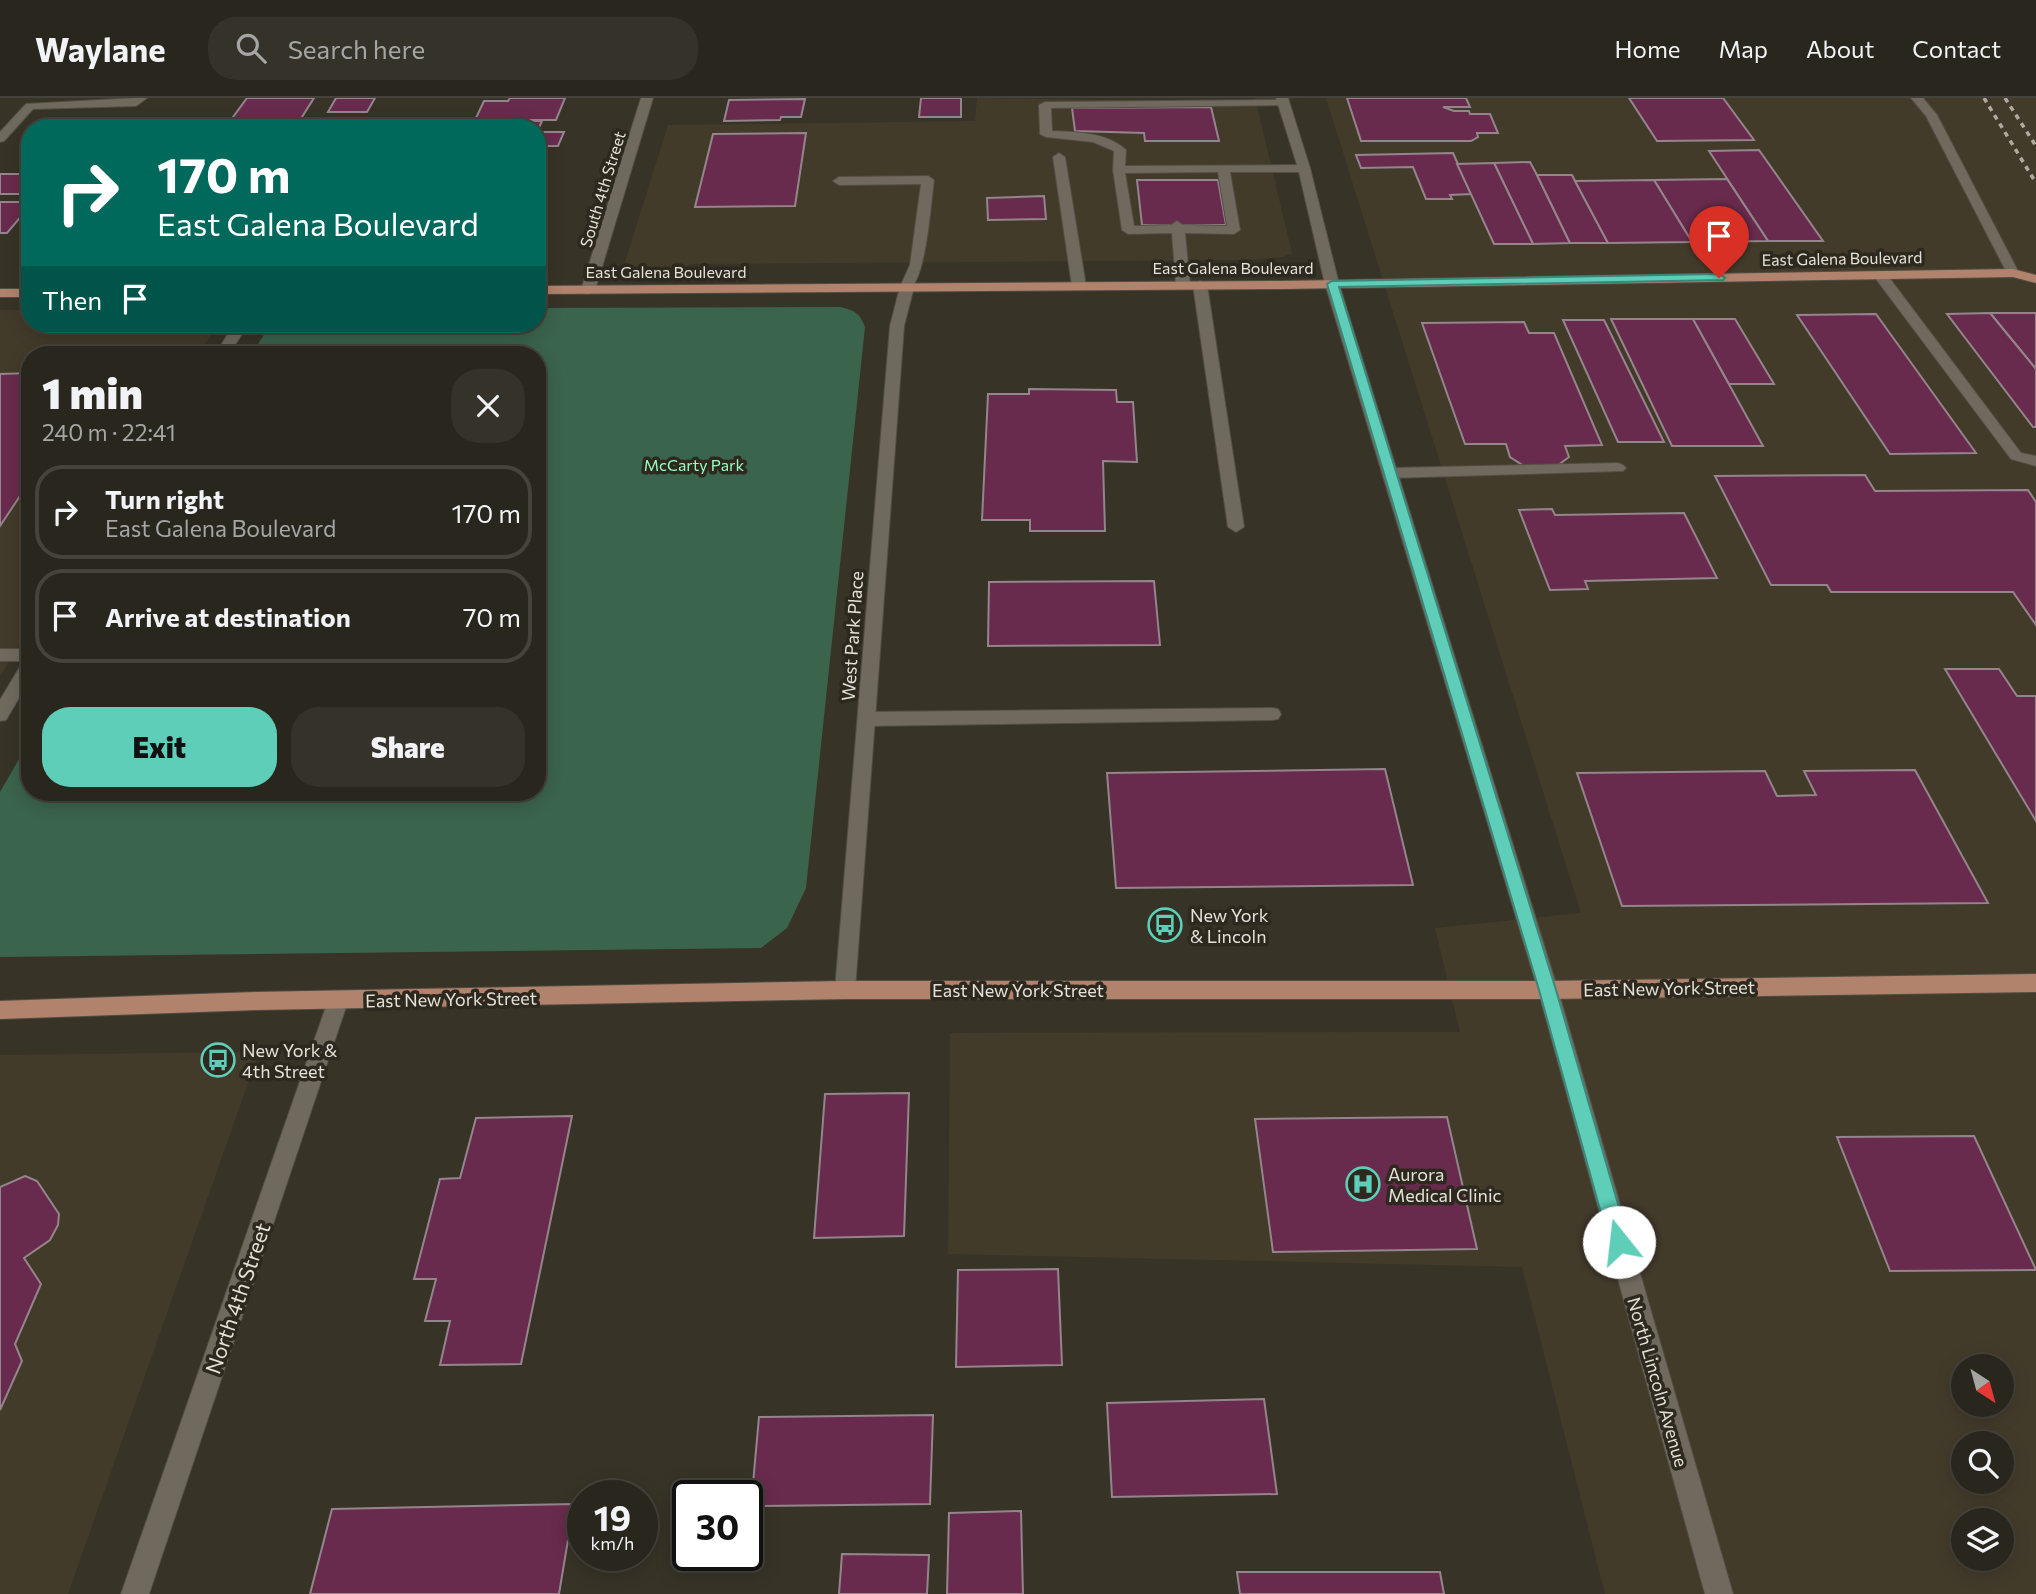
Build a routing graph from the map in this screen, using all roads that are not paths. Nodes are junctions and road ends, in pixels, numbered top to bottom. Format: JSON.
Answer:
{"nodes":[{"id":1,"x":141,"y":98,"type":"edge"},
{"id":2,"x":647,"y":98,"type":"edge"},
{"id":3,"x":1917,"y":98,"type":"edge"},
{"id":4,"x":1282,"y":100,"type":"edge"},
{"id":5,"x":0,"y":139,"type":"edge"},
{"id":6,"x":1059,"y":157,"type":"dead end"},
{"id":7,"x":1304,"y":168,"type":"junction"},
{"id":8,"x":1223,"y":169,"type":"junction"},
{"id":9,"x":1119,"y":170,"type":"junction"},
{"id":10,"x":839,"y":181,"type":"dead end"},
{"id":11,"x":1177,"y":227,"type":"junction"},
{"id":12,"x":2036,"y":263,"type":"edge"},
{"id":13,"x":2013,"y":273,"type":"junction"},
{"id":14,"x":1880,"y":275,"type":"junction"},
{"id":15,"x":2036,"y":279,"type":"edge"},
{"id":16,"x":1332,"y":284,"type":"junction"},
{"id":17,"x":1183,"y":285,"type":"junction"},
{"id":18,"x":1200,"y":285,"type":"junction"},
{"id":19,"x":1079,"y":286,"type":"junction"},
{"id":20,"x":907,"y":287,"type":"junction"},
{"id":21,"x":588,"y":289,"type":"junction"},
{"id":22,"x":546,"y":290,"type":"edge"},
{"id":23,"x":0,"y":293,"type":"edge"},
{"id":24,"x":21,"y":293,"type":"edge"},
{"id":25,"x":2036,"y":461,"type":"edge"},
{"id":26,"x":1618,"y":468,"type":"dead end"},
{"id":27,"x":1390,"y":473,"type":"junction"},
{"id":28,"x":1236,"y":527,"type":"dead end"},
{"id":29,"x":0,"y":655,"type":"edge"},
{"id":30,"x":21,"y":655,"type":"edge"},
{"id":31,"x":21,"y":679,"type":"edge"},
{"id":32,"x":1272,"y":714,"type":"dead end"},
{"id":33,"x":0,"y":715,"type":"edge"},
{"id":34,"x":866,"y":719,"type":"junction"},
{"id":35,"x":2036,"y":983,"type":"edge"},
{"id":36,"x":845,"y":990,"type":"junction"},
{"id":37,"x":1548,"y":990,"type":"junction"},
{"id":38,"x":338,"y":1001,"type":"junction"},
{"id":39,"x":0,"y":1010,"type":"edge"},
{"id":40,"x":135,"y":1594,"type":"edge"},
{"id":41,"x":1719,"y":1594,"type":"edge"}],
"edges":[{"from":1,"to":5,"type":"street"},
{"from":2,"to":21,"type":"street","name":"South 4th Street"},
{"from":3,"to":13,"type":"street"},
{"from":4,"to":7,"type":"street","name":"North Lincoln Avenue"},
{"from":4,"to":9,"type":"street"},
{"from":6,"to":19,"type":"street"},
{"from":7,"to":8,"type":"street"},
{"from":7,"to":16,"type":"street","name":"North Lincoln Avenue"},
{"from":8,"to":9,"type":"street"},
{"from":8,"to":11,"type":"street"},
{"from":9,"to":11,"type":"street"},
{"from":10,"to":20,"type":"street","name":"West Park Place"},
{"from":11,"to":17,"type":"street"},
{"from":12,"to":13,"type":"main road","name":"East Galena Boulevard"},
{"from":13,"to":14,"type":"main road","name":"East Galena Boulevard"},
{"from":13,"to":15,"type":"main road","name":"East Galena Boulevard"},
{"from":14,"to":16,"type":"main road","name":"East Galena Boulevard"},
{"from":14,"to":25,"type":"street"},
{"from":16,"to":18,"type":"main road","name":"East Galena Boulevard"},
{"from":16,"to":27,"type":"street","name":"North Lincoln Avenue"},
{"from":17,"to":18,"type":"main road","name":"East Galena Boulevard"},
{"from":17,"to":19,"type":"main road","name":"East Galena Boulevard"},
{"from":18,"to":28,"type":"street"},
{"from":19,"to":20,"type":"main road","name":"East Galena Boulevard"},
{"from":20,"to":21,"type":"main road","name":"East Galena Boulevard"},
{"from":20,"to":34,"type":"street","name":"West Park Place"},
{"from":21,"to":22,"type":"main road","name":"East Galena Boulevard"},
{"from":23,"to":24,"type":"main road"},
{"from":26,"to":27,"type":"street"},
{"from":27,"to":37,"type":"street","name":"North Lincoln Avenue"},
{"from":29,"to":30,"type":"street"},
{"from":31,"to":33,"type":"street"},
{"from":32,"to":34,"type":"street"},
{"from":34,"to":36,"type":"street","name":"West Park Place"},
{"from":35,"to":37,"type":"main road","name":"East New York Street"},
{"from":36,"to":37,"type":"main road","name":"East New York Street"},
{"from":36,"to":38,"type":"main road","name":"East New York Street"},
{"from":37,"to":41,"type":"street","name":"North Lincoln Avenue"},
{"from":38,"to":39,"type":"main road","name":"East New York Street"},
{"from":38,"to":40,"type":"street","name":"North 4th Street"}]}
